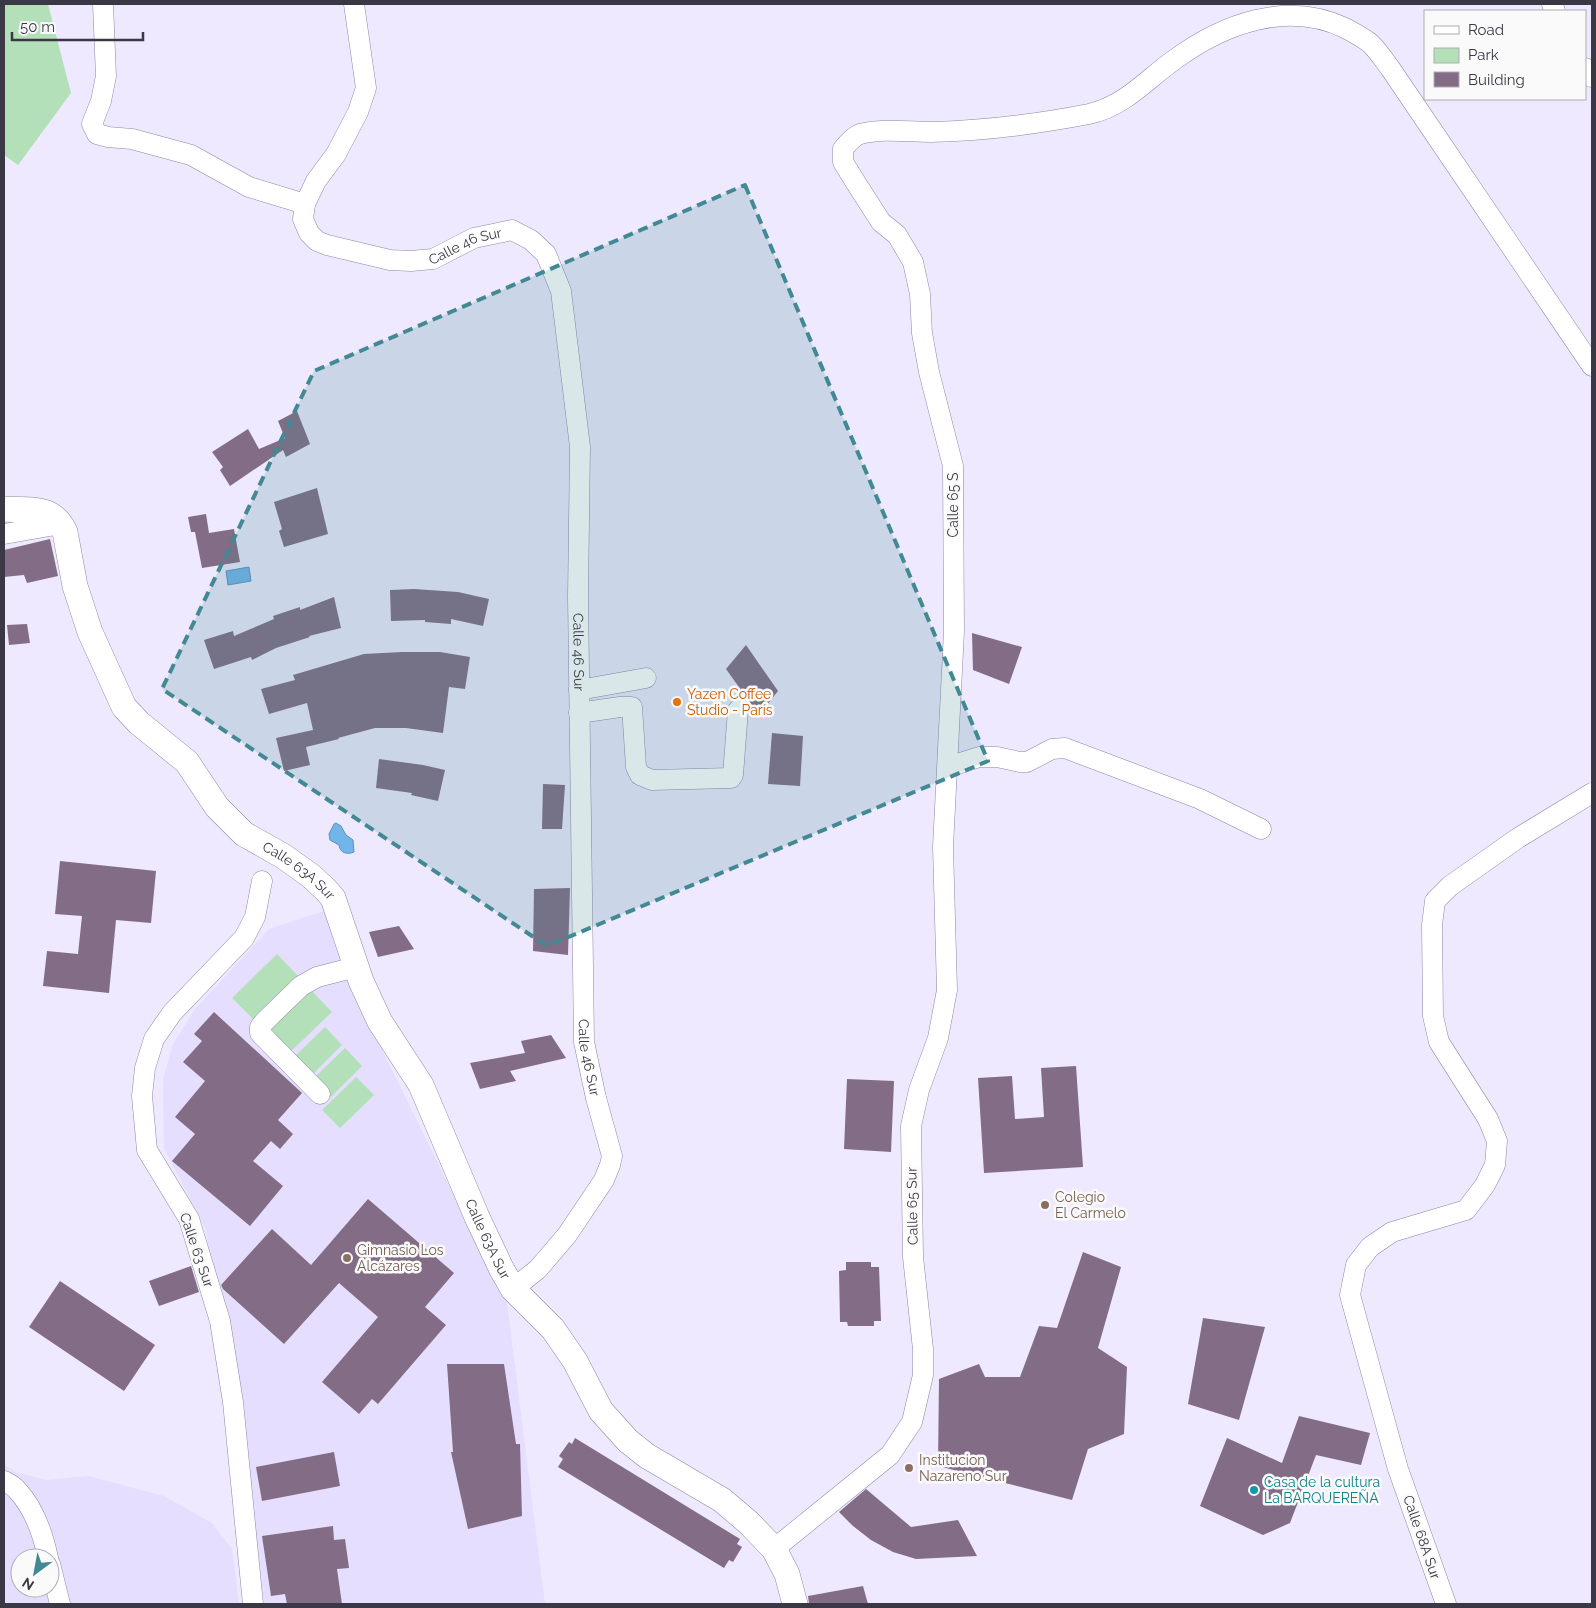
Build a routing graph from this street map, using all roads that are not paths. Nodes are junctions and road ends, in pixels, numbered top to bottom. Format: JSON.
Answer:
{"nodes":[{"id":1,"x":103,"y":4,"type":"edge"},
{"id":2,"x":354,"y":4,"type":"edge"},
{"id":3,"x":304,"y":212,"type":"junction"},
{"id":4,"x":1592,"y":366,"type":"edge"},
{"id":5,"x":4,"y":509,"type":"edge"},
{"id":6,"x":64,"y":533,"type":"junction"},
{"id":7,"x":4,"y":534,"type":"edge"},
{"id":8,"x":646,"y":678,"type":"dead end"},
{"id":9,"x":579,"y":690,"type":"junction"},
{"id":10,"x":738,"y":710,"type":"dead end"},
{"id":11,"x":579,"y":713,"type":"junction"},
{"id":12,"x":948,"y":767,"type":"junction"},
{"id":13,"x":1592,"y":793,"type":"edge"},
{"id":14,"x":946,"y":805,"type":"joint"},
{"id":15,"x":1261,"y":828,"type":"dead end"},
{"id":16,"x":262,"y":881,"type":"dead end"},
{"id":17,"x":356,"y":967,"type":"junction"},
{"id":18,"x":320,"y":1094,"type":"dead end"},
{"id":19,"x":513,"y":1289,"type":"junction"},
{"id":20,"x":4,"y":1481,"type":"edge"},
{"id":21,"x":46,"y":1548,"type":"edge"},
{"id":22,"x":774,"y":1549,"type":"junction"},
{"id":23,"x":254,"y":1604,"type":"edge"},
{"id":24,"x":796,"y":1604,"type":"edge"},
{"id":25,"x":1446,"y":1604,"type":"edge"}],
"edges":[{"from":1,"to":3,"type":"street"},
{"from":2,"to":3,"type":"street"},
{"from":3,"to":9,"type":"street","name":"Calle 46 Sur"},
{"from":4,"to":12,"type":"street","name":"Calle 65 S"},
{"from":5,"to":6,"type":"street"},
{"from":6,"to":7,"type":"street"},
{"from":6,"to":17,"type":"street","name":"Calle 63A Sur"},
{"from":8,"to":9,"type":"street"},
{"from":9,"to":11,"type":"street","name":"Calle 46 Sur"},
{"from":10,"to":11,"type":"street"},
{"from":11,"to":19,"type":"street","name":"Calle 46 Sur"},
{"from":12,"to":14,"type":"street","name":"Calle 65 S"},
{"from":12,"to":15,"type":"street"},
{"from":13,"to":25,"type":"street","name":"Calle 68A Sur"},
{"from":14,"to":22,"type":"street","name":"Calle 65 Sur"},
{"from":16,"to":23,"type":"street","name":"Calle 63 Sur"},
{"from":17,"to":18,"type":"street"},
{"from":17,"to":19,"type":"street","name":"Calle 63A Sur"},
{"from":19,"to":22,"type":"street"},
{"from":20,"to":21,"type":"street"},
{"from":22,"to":24,"type":"street"}]}
